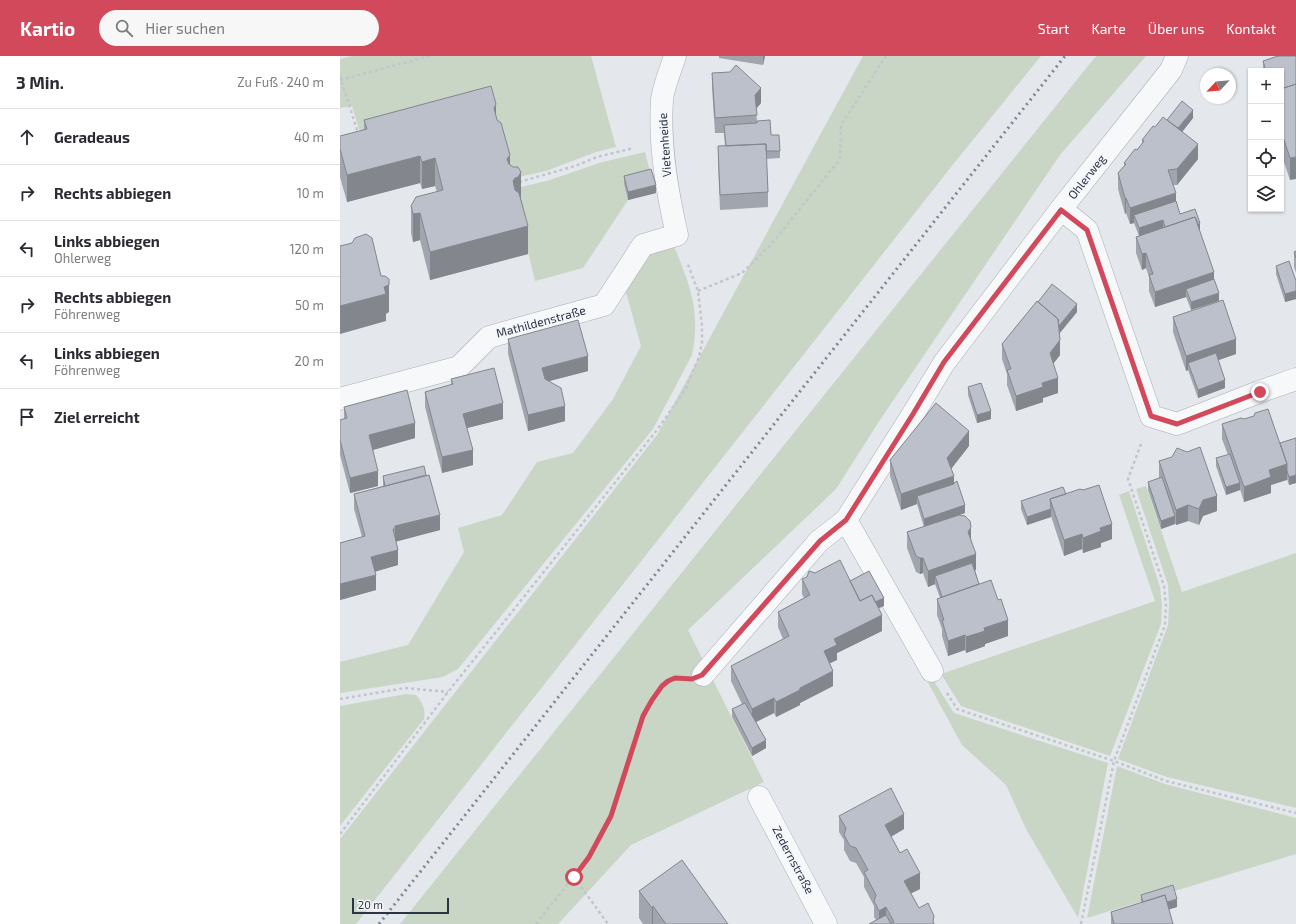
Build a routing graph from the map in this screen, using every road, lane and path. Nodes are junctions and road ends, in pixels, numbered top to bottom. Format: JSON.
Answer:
{"nodes":[{"id":1,"x":430,"y":56,"type":"edge"},
{"id":2,"x":675,"y":56,"type":"edge"},
{"id":3,"x":886,"y":56,"type":"edge"},
{"id":4,"x":1177,"y":56,"type":"edge"},
{"id":5,"x":340,"y":76,"type":"edge"},
{"id":6,"x":341,"y":80,"type":"edge"},
{"id":7,"x":359,"y":138,"type":"edge"},
{"id":8,"x":662,"y":141,"type":"junction"},
{"id":9,"x":519,"y":182,"type":"edge"},
{"id":10,"x":1061,"y":210,"type":"junction"},
{"id":11,"x":677,"y":235,"type":"junction"},
{"id":12,"x":698,"y":291,"type":"junction"},
{"id":13,"x":1296,"y":379,"type":"edge"},
{"id":14,"x":340,"y":399,"type":"edge"},
{"id":15,"x":1151,"y":416,"type":"junction"},
{"id":16,"x":846,"y":520,"type":"junction"},
{"id":17,"x":932,"y":671,"type":"joint"},
{"id":18,"x":702,"y":675,"type":"joint"},
{"id":19,"x":448,"y":692,"type":"junction"},
{"id":20,"x":340,"y":699,"type":"edge"},
{"id":21,"x":1114,"y":761,"type":"junction"},
{"id":22,"x":759,"y":797,"type":"dead end"},
{"id":23,"x":1296,"y":813,"type":"edge"},
{"id":24,"x":340,"y":834,"type":"edge"},
{"id":25,"x":574,"y":877,"type":"junction"},
{"id":26,"x":536,"y":924,"type":"edge"},
{"id":27,"x":608,"y":924,"type":"edge"},
{"id":28,"x":826,"y":924,"type":"edge"},
{"id":29,"x":1081,"y":924,"type":"edge"}],
"edges":[{"from":1,"to":6,"type":"path"},
{"from":2,"to":8,"type":"street","name":"Vietenheide"},
{"from":3,"to":12,"type":"path"},
{"from":4,"to":10,"type":"street","name":"Ohlerweg"},
{"from":5,"to":6,"type":"path"},
{"from":6,"to":7,"type":"path"},
{"from":8,"to":9,"type":"path"},
{"from":8,"to":11,"type":"street","name":"Vietenheide"},
{"from":10,"to":15,"type":"street"},
{"from":10,"to":16,"type":"street","name":"Ohlerweg"},
{"from":11,"to":12,"type":"path"},
{"from":11,"to":14,"type":"street","name":"Mathildenstraße"},
{"from":12,"to":19,"type":"path"},
{"from":13,"to":15,"type":"street"},
{"from":15,"to":21,"type":"path"},
{"from":16,"to":17,"type":"street"},
{"from":16,"to":18,"type":"street","name":"Ohlerweg"},
{"from":17,"to":21,"type":"path"},
{"from":18,"to":25,"type":"path"},
{"from":19,"to":20,"type":"path"},
{"from":19,"to":24,"type":"path"},
{"from":21,"to":23,"type":"path"},
{"from":21,"to":29,"type":"path"},
{"from":22,"to":28,"type":"street","name":"Zedernstraße"},
{"from":25,"to":26,"type":"path"},
{"from":25,"to":27,"type":"path"}]}
